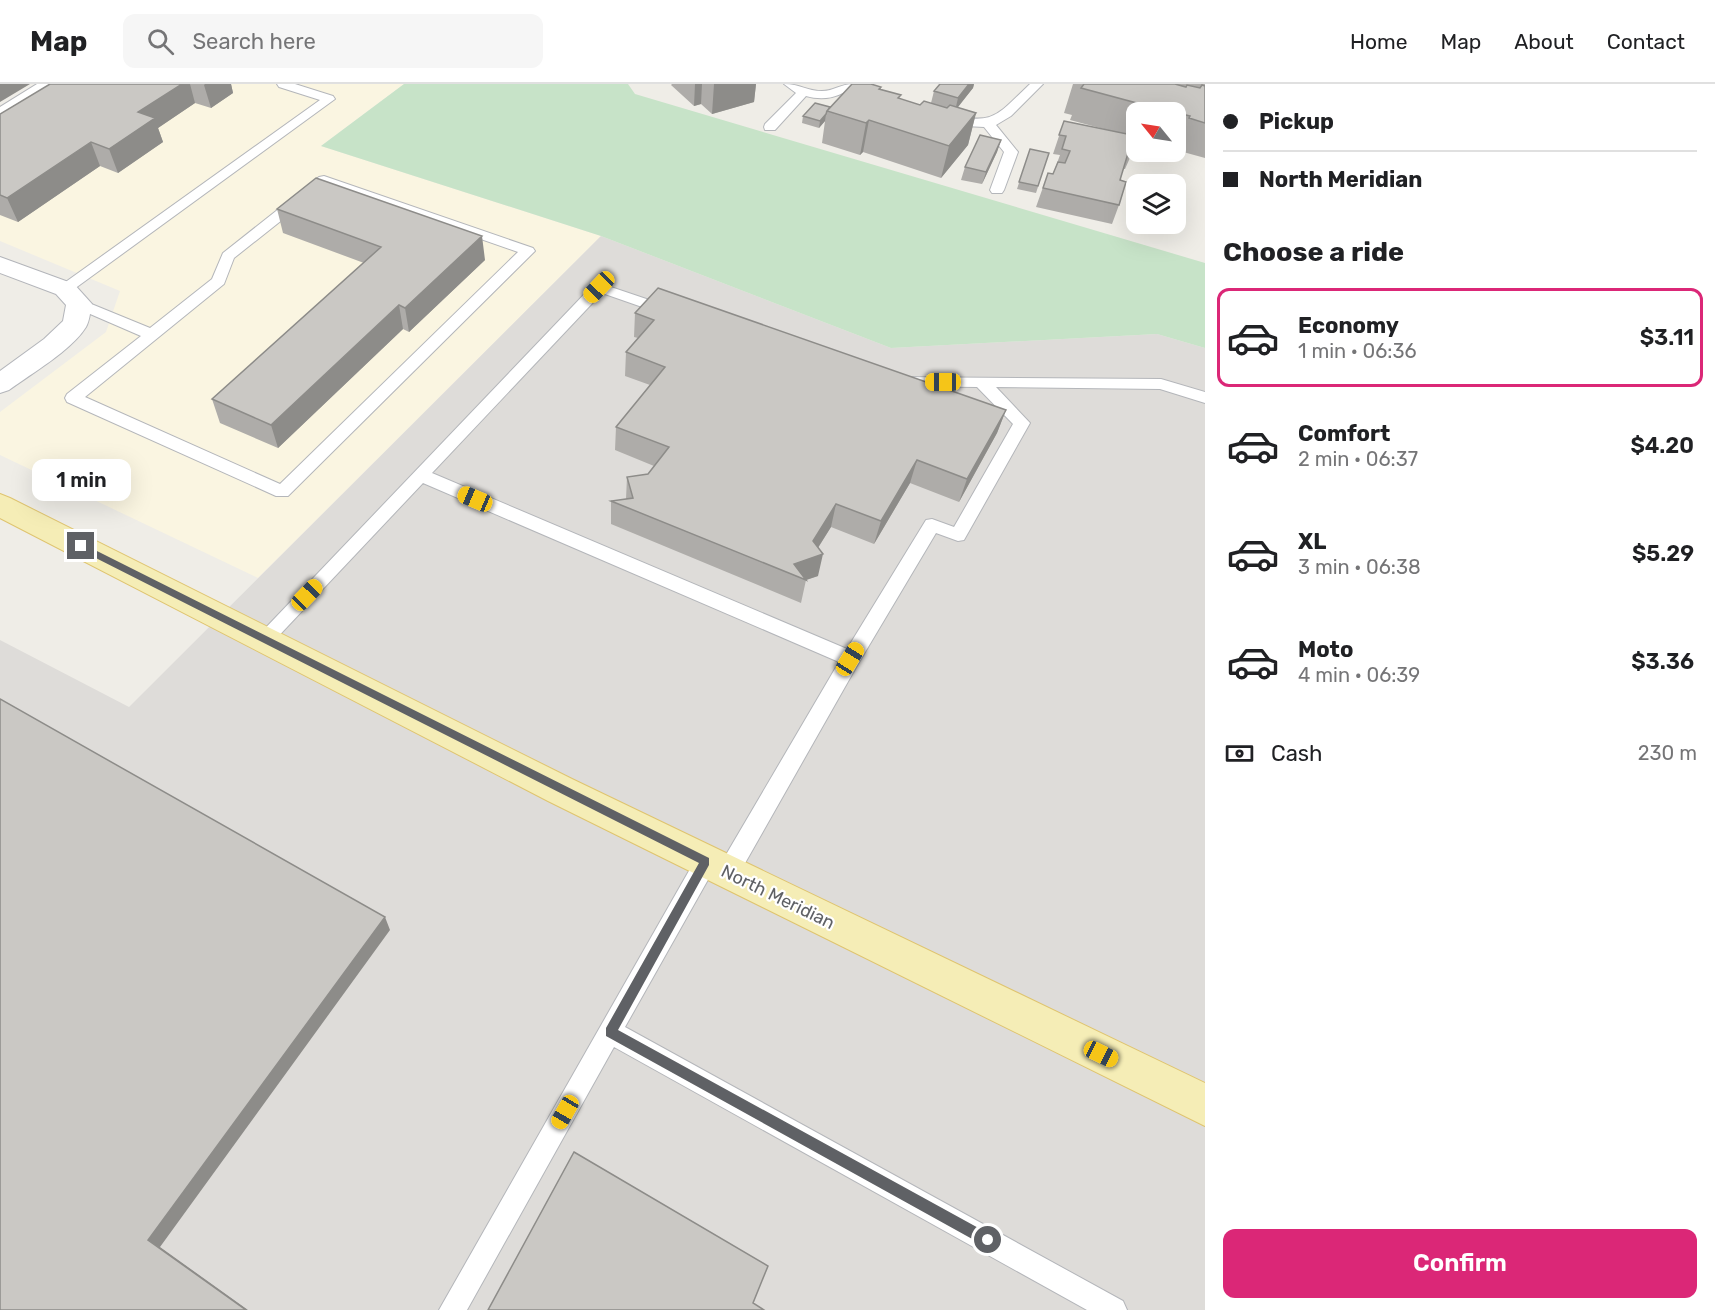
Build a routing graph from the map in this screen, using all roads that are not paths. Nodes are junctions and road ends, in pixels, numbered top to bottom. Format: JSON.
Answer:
{"nodes":[{"id":1,"x":46,"y":84,"type":"edge"},
{"id":2,"x":283,"y":84,"type":"edge"},
{"id":3,"x":790,"y":84,"type":"edge"},
{"id":4,"x":1037,"y":84,"type":"edge"},
{"id":5,"x":849,"y":88,"type":"edge"},
{"id":6,"x":802,"y":92,"type":"junction"},
{"id":7,"x":0,"y":112,"type":"edge"},
{"id":8,"x":934,"y":115,"type":"edge"},
{"id":9,"x":989,"y":125,"type":"junction"},
{"id":10,"x":770,"y":128,"type":"dead end"},
{"id":11,"x":998,"y":190,"type":"dead end"},
{"id":12,"x":0,"y":264,"type":"edge"},
{"id":13,"x":72,"y":297,"type":"junction"},
{"id":14,"x":688,"y":318,"type":"edge"},
{"id":15,"x":152,"y":334,"type":"junction"},
{"id":16,"x":884,"y":378,"type":"edge"},
{"id":17,"x":981,"y":382,"type":"junction"},
{"id":18,"x":0,"y":384,"type":"edge"},
{"id":19,"x":1205,"y":398,"type":"edge"},
{"id":20,"x":421,"y":475,"type":"junction"},
{"id":21,"x":0,"y":505,"type":"edge"},
{"id":22,"x":264,"y":639,"type":"junction"},
{"id":23,"x":850,"y":659,"type":"junction"},
{"id":24,"x":717,"y":867,"type":"junction"},
{"id":25,"x":610,"y":1032,"type":"junction"},
{"id":26,"x":1205,"y":1105,"type":"edge"},
{"id":27,"x":452,"y":1310,"type":"edge"},
{"id":28,"x":1114,"y":1310,"type":"edge"}],
"edges":[{"from":1,"to":7,"type":"lane"},
{"from":2,"to":13,"type":"lane"},
{"from":3,"to":6,"type":"lane"},
{"from":4,"to":9,"type":"lane"},
{"from":5,"to":6,"type":"lane"},
{"from":6,"to":10,"type":"lane"},
{"from":8,"to":9,"type":"lane"},
{"from":9,"to":11,"type":"lane"},
{"from":12,"to":13,"type":"street"},
{"from":13,"to":15,"type":"lane"},
{"from":13,"to":18,"type":"street"},
{"from":14,"to":20,"type":"lane"},
{"from":15,"to":15,"type":"lane"},
{"from":16,"to":17,"type":"lane"},
{"from":17,"to":19,"type":"lane"},
{"from":17,"to":23,"type":"lane"},
{"from":20,"to":22,"type":"lane"},
{"from":20,"to":23,"type":"lane"},
{"from":21,"to":22,"type":"main road","name":"North Meridian"},
{"from":22,"to":24,"type":"main road","name":"North Meridian"},
{"from":23,"to":24,"type":"lane"},
{"from":24,"to":25,"type":"lane"},
{"from":24,"to":26,"type":"main road","name":"North Meridian"},
{"from":25,"to":27,"type":"lane"},
{"from":25,"to":28,"type":"lane"}]}
